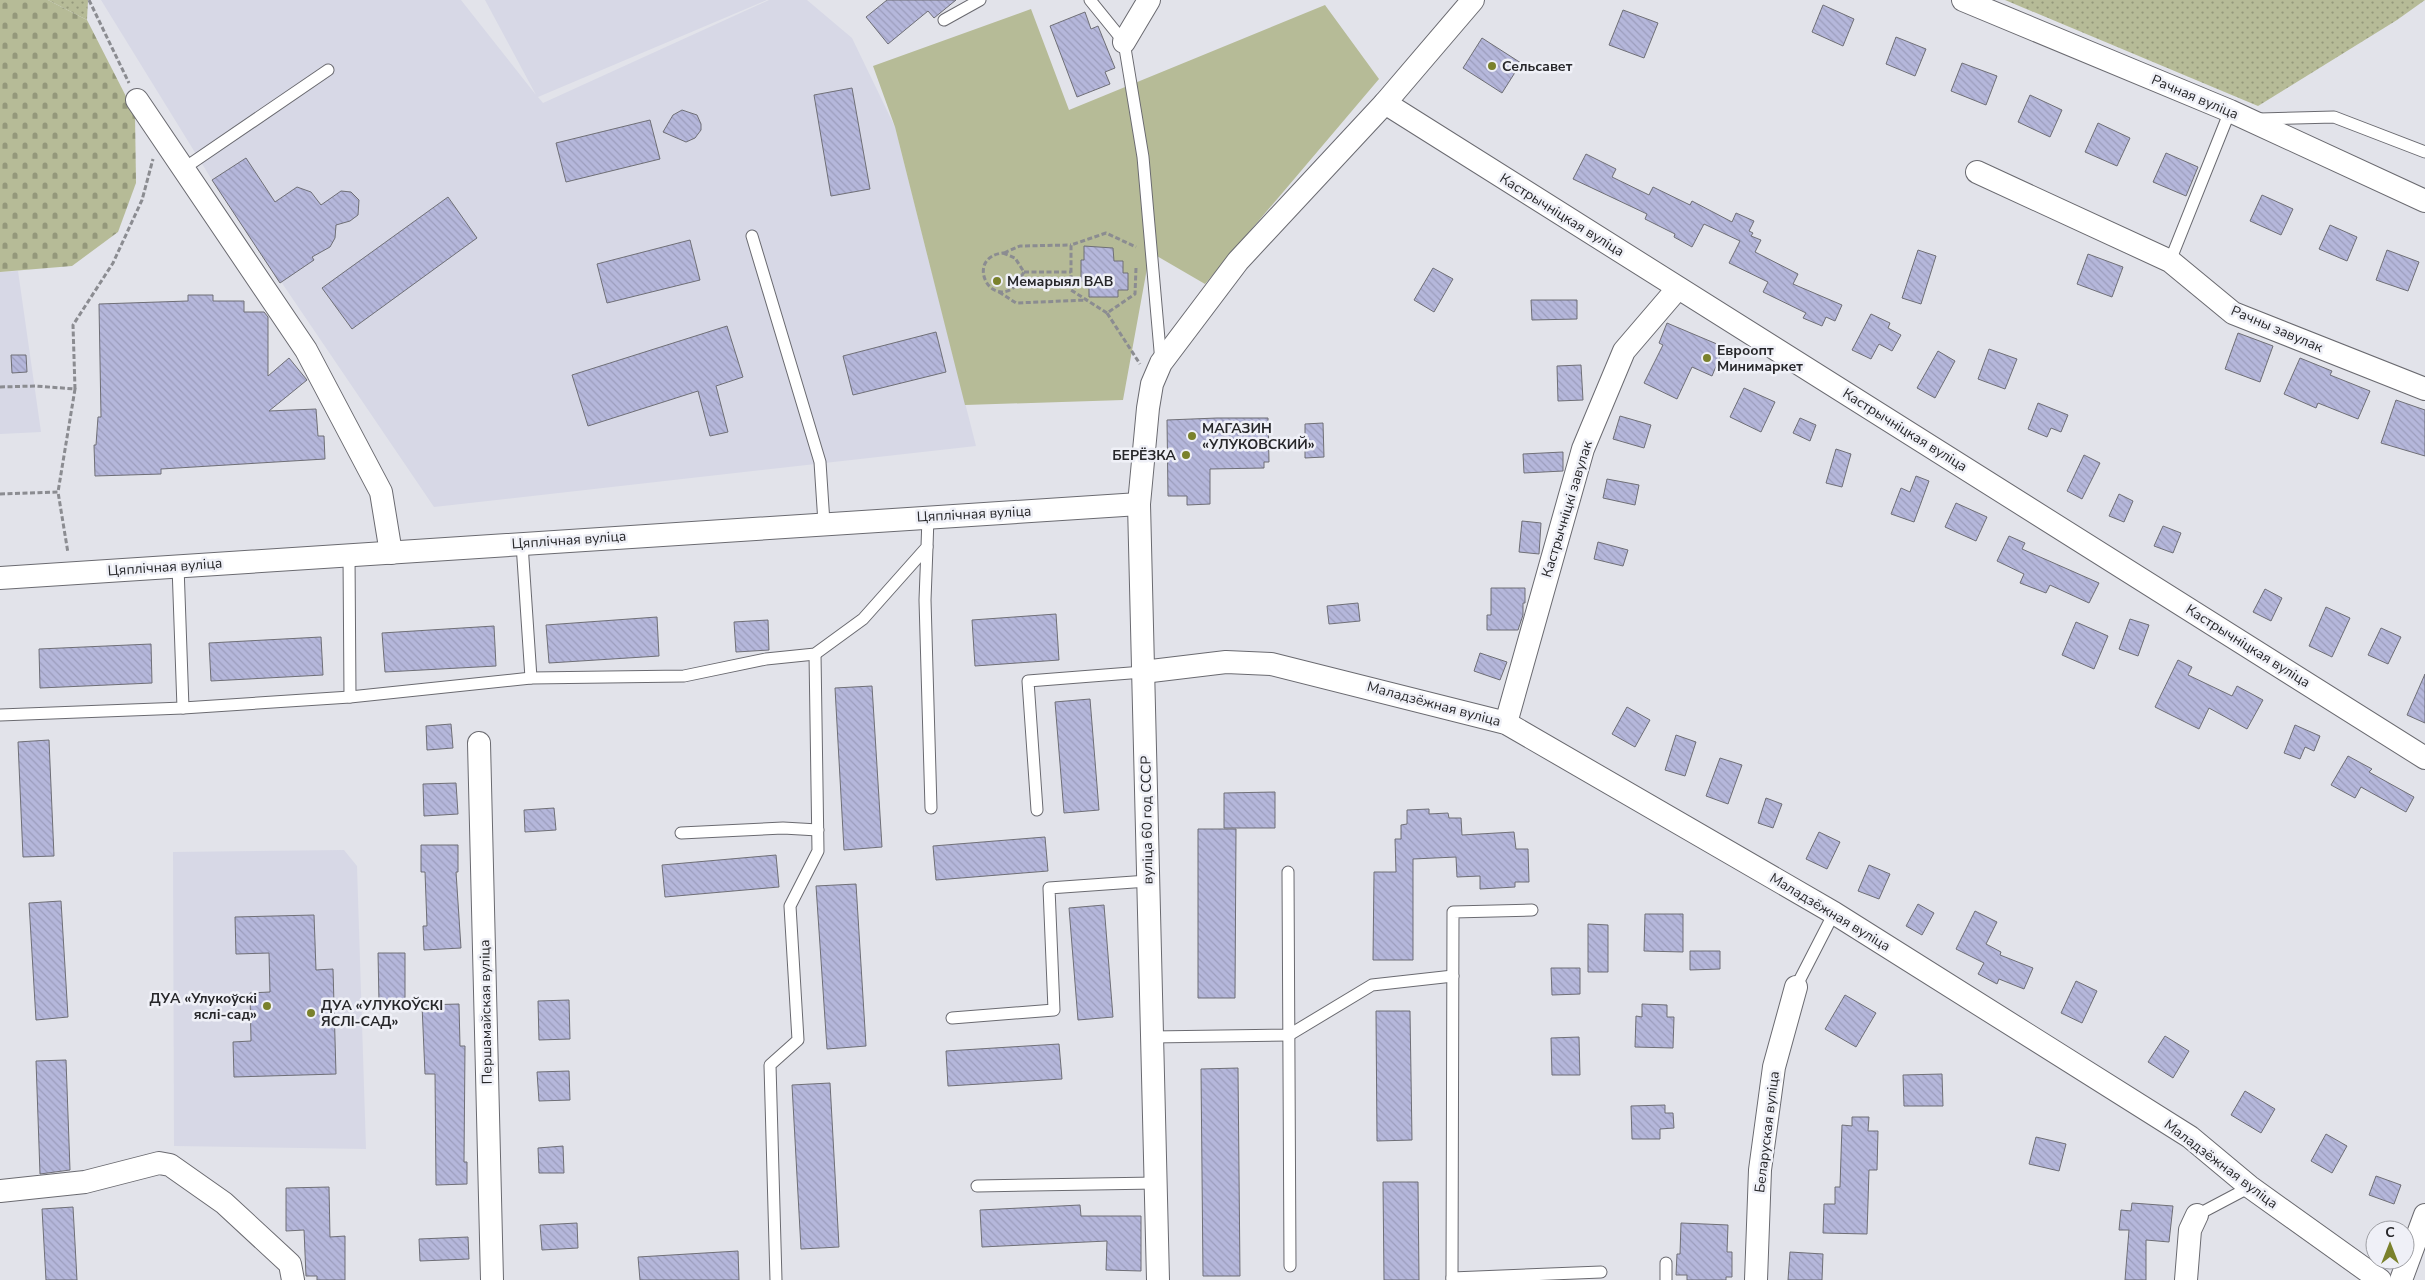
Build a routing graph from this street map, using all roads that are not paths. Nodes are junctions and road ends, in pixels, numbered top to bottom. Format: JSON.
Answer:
{"nodes":[{"id":1,"x":980,"y":0,"type":"edge"},
{"id":2,"x":1090,"y":0,"type":"edge"},
{"id":3,"x":1149,"y":0,"type":"edge"},
{"id":4,"x":1473,"y":0,"type":"edge"},
{"id":5,"x":1962,"y":0,"type":"edge"},
{"id":6,"x":944,"y":20,"type":"dead end"},
{"id":7,"x":1124,"y":42,"type":"junction"},
{"id":8,"x":328,"y":70,"type":"dead end"},
{"id":9,"x":137,"y":100,"type":"road end"},
{"id":10,"x":1384,"y":103,"type":"junction"},
{"id":11,"x":2239,"y":115,"type":"junction"},
{"id":12,"x":2425,"y":152,"type":"edge"},
{"id":13,"x":183,"y":169,"type":"junction"},
{"id":14,"x":1977,"y":172,"type":"dead end"},
{"id":15,"x":2425,"y":201,"type":"edge"},
{"id":16,"x":752,"y":236,"type":"dead end"},
{"id":17,"x":2170,"y":261,"type":"junction"},
{"id":18,"x":1678,"y":288,"type":"junction"},
{"id":19,"x":1161,"y":363,"type":"junction"},
{"id":20,"x":2425,"y":389,"type":"edge"},
{"id":21,"x":1139,"y":504,"type":"junction"},
{"id":22,"x":928,"y":517,"type":"junction"},
{"id":23,"x":824,"y":523,"type":"junction"},
{"id":24,"x":522,"y":544,"type":"junction"},
{"id":25,"x":927,"y":547,"type":"junction"},
{"id":26,"x":391,"y":553,"type":"junction"},
{"id":27,"x":349,"y":555,"type":"junction"},
{"id":28,"x":178,"y":566,"type":"junction"},
{"id":29,"x":0,"y":578,"type":"edge"},
{"id":30,"x":815,"y":654,"type":"junction"},
{"id":31,"x":1143,"y":672,"type":"junction"},
{"id":32,"x":531,"y":678,"type":"junction"},
{"id":33,"x":350,"y":697,"type":"junction"},
{"id":34,"x":184,"y":708,"type":"junction"},
{"id":35,"x":0,"y":715,"type":"edge"},
{"id":36,"x":1506,"y":723,"type":"junction"},
{"id":37,"x":479,"y":744,"type":"dead end"},
{"id":38,"x":2425,"y":758,"type":"edge"},
{"id":39,"x":932,"y":808,"type":"dead end"},
{"id":40,"x":1037,"y":810,"type":"dead end"},
{"id":41,"x":818,"y":830,"type":"junction"},
{"id":42,"x":681,"y":832,"type":"dead end"},
{"id":43,"x":1288,"y":872,"type":"dead end"},
{"id":44,"x":1148,"y":881,"type":"junction"},
{"id":45,"x":1532,"y":910,"type":"dead end"},
{"id":46,"x":1834,"y":913,"type":"junction"},
{"id":47,"x":1453,"y":976,"type":"junction"},
{"id":48,"x":1796,"y":987,"type":"joint"},
{"id":49,"x":952,"y":1018,"type":"dead end"},
{"id":50,"x":1289,"y":1035,"type":"junction"},
{"id":51,"x":1152,"y":1037,"type":"junction"},
{"id":52,"x":1156,"y":1183,"type":"junction"},
{"id":53,"x":977,"y":1186,"type":"dead end"},
{"id":54,"x":2250,"y":1186,"type":"junction"},
{"id":55,"x":0,"y":1191,"type":"edge"},
{"id":56,"x":2197,"y":1215,"type":"joint"},
{"id":57,"x":2425,"y":1215,"type":"edge"},
{"id":58,"x":1666,"y":1263,"type":"dead end"},
{"id":59,"x":1290,"y":1266,"type":"dead end"},
{"id":60,"x":1601,"y":1272,"type":"dead end"},
{"id":61,"x":1452,"y":1279,"type":"edge"},
{"id":62,"x":293,"y":1280,"type":"edge"},
{"id":63,"x":492,"y":1280,"type":"edge"},
{"id":64,"x":776,"y":1280,"type":"edge"},
{"id":65,"x":1158,"y":1280,"type":"edge"},
{"id":66,"x":1666,"y":1280,"type":"edge"},
{"id":67,"x":1756,"y":1280,"type":"edge"},
{"id":68,"x":2186,"y":1280,"type":"edge"},
{"id":69,"x":2380,"y":1280,"type":"edge"},
{"id":70,"x":2401,"y":1280,"type":"edge"}],
"edges":[{"from":1,"to":6,"type":"lane"},
{"from":2,"to":7,"type":"lane"},
{"from":3,"to":7,"type":"street"},
{"from":4,"to":10,"type":"street","name":"вуліца 60 год СССР"},
{"from":5,"to":11,"type":"street","name":"Рачная вуліца"},
{"from":7,"to":19,"type":"lane"},
{"from":8,"to":13,"type":"lane"},
{"from":9,"to":13,"type":"street"},
{"from":10,"to":18,"type":"street","name":"Кастрычніцкая вуліца"},
{"from":10,"to":19,"type":"street","name":"вуліца 60 год СССР"},
{"from":11,"to":12,"type":"lane"},
{"from":11,"to":15,"type":"street","name":"Рачная вуліца"},
{"from":11,"to":17,"type":"lane"},
{"from":13,"to":26,"type":"street"},
{"from":14,"to":17,"type":"street","name":"Рачны завулак"},
{"from":16,"to":23,"type":"lane"},
{"from":17,"to":20,"type":"street","name":"Рачны завулак"},
{"from":18,"to":36,"type":"street","name":"Кастрычніцкі завулак"},
{"from":18,"to":38,"type":"street","name":"Кастрычніцкая вуліца"},
{"from":19,"to":21,"type":"street","name":"вуліца 60 год СССР"},
{"from":21,"to":22,"type":"street","name":"Цяплічная вуліца"},
{"from":21,"to":31,"type":"street","name":"вуліца 60 год СССР"},
{"from":22,"to":23,"type":"street","name":"Цяплічная вуліца"},
{"from":22,"to":25,"type":"lane"},
{"from":23,"to":24,"type":"street","name":"Цяплічная вуліца"},
{"from":24,"to":26,"type":"street","name":"Цяплічная вуліца"},
{"from":24,"to":32,"type":"lane"},
{"from":25,"to":30,"type":"lane"},
{"from":25,"to":39,"type":"lane"},
{"from":26,"to":27,"type":"street","name":"Цяплічная вуліца"},
{"from":27,"to":28,"type":"street","name":"Цяплічная вуліца"},
{"from":27,"to":33,"type":"lane"},
{"from":28,"to":29,"type":"street","name":"Цяплічная вуліца"},
{"from":28,"to":34,"type":"lane"},
{"from":30,"to":32,"type":"lane"},
{"from":30,"to":41,"type":"lane"},
{"from":31,"to":36,"type":"street","name":"Маладзёжная вуліца"},
{"from":31,"to":40,"type":"lane"},
{"from":31,"to":44,"type":"street","name":"вуліца 60 год СССР"},
{"from":32,"to":33,"type":"lane"},
{"from":33,"to":34,"type":"lane"},
{"from":34,"to":35,"type":"lane"},
{"from":36,"to":46,"type":"street","name":"Маладзёжная вуліца"},
{"from":37,"to":63,"type":"street","name":"Першамайская вуліца"},
{"from":41,"to":42,"type":"lane"},
{"from":41,"to":64,"type":"lane"},
{"from":43,"to":50,"type":"lane"},
{"from":44,"to":49,"type":"lane"},
{"from":44,"to":51,"type":"street","name":"вуліца 60 год СССР"},
{"from":45,"to":47,"type":"lane"},
{"from":46,"to":48,"type":"lane"},
{"from":46,"to":54,"type":"street","name":"Маладзёжная вуліца"},
{"from":47,"to":50,"type":"lane"},
{"from":47,"to":61,"type":"lane"},
{"from":48,"to":67,"type":"street","name":"Беларуская вуліца"},
{"from":50,"to":51,"type":"lane"},
{"from":50,"to":59,"type":"lane"},
{"from":51,"to":52,"type":"street","name":"вуліца 60 год СССР"},
{"from":52,"to":53,"type":"lane"},
{"from":52,"to":65,"type":"street","name":"вуліца 60 год СССР"},
{"from":54,"to":56,"type":"lane"},
{"from":54,"to":69,"type":"street","name":"Маладзёжная вуліца"},
{"from":55,"to":62,"type":"street"},
{"from":56,"to":68,"type":"street"},
{"from":57,"to":70,"type":"street"},
{"from":58,"to":66,"type":"lane"},
{"from":60,"to":61,"type":"lane"}]}
